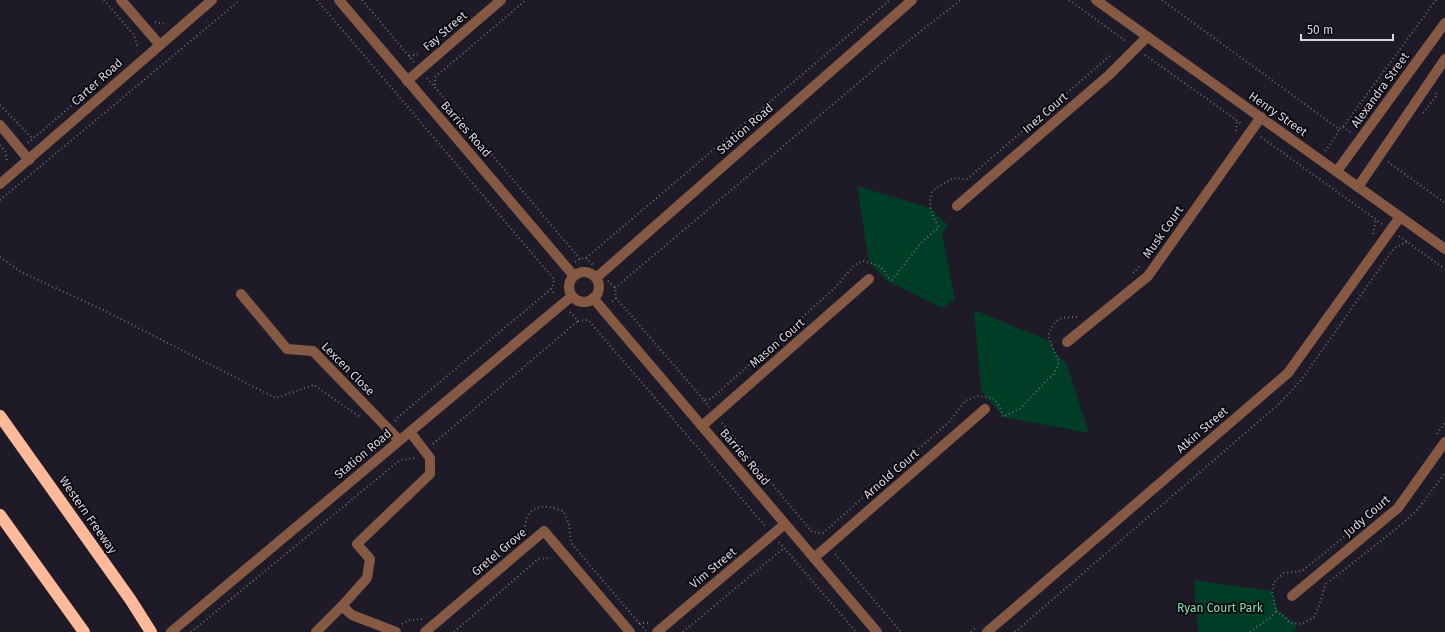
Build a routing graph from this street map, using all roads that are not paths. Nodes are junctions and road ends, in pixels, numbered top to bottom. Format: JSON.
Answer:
{"nodes":[{"id":1,"x":121,"y":0,"type":"edge"},
{"id":2,"x":212,"y":0,"type":"edge"},
{"id":3,"x":339,"y":0,"type":"edge"},
{"id":4,"x":501,"y":0,"type":"edge"},
{"id":5,"x":912,"y":0,"type":"edge"},
{"id":6,"x":1096,"y":0,"type":"edge"},
{"id":7,"x":1445,"y":23,"type":"edge"},
{"id":8,"x":1147,"y":37,"type":"junction"},
{"id":9,"x":159,"y":44,"type":"junction"},
{"id":10,"x":1445,"y":59,"type":"edge"},
{"id":11,"x":407,"y":81,"type":"junction"},
{"id":12,"x":1260,"y":117,"type":"junction"},
{"id":13,"x":0,"y":125,"type":"edge"},
{"id":14,"x":30,"y":160,"type":"junction"},
{"id":15,"x":1337,"y":171,"type":"junction"},
{"id":16,"x":0,"y":184,"type":"edge"},
{"id":17,"x":1358,"y":187,"type":"junction"},
{"id":18,"x":957,"y":206,"type":"dead end"},
{"id":19,"x":1400,"y":217,"type":"junction"},
{"id":20,"x":1445,"y":249,"type":"edge"},
{"id":21,"x":574,"y":276,"type":"junction"},
{"id":22,"x":596,"y":278,"type":"junction"},
{"id":23,"x":869,"y":279,"type":"dead end"},
{"id":24,"x":241,"y":294,"type":"dead end"},
{"id":25,"x":572,"y":296,"type":"junction"},
{"id":26,"x":593,"y":298,"type":"junction"},
{"id":27,"x":1067,"y":342,"type":"dead end"},
{"id":28,"x":985,"y":409,"type":"dead end"},
{"id":29,"x":0,"y":416,"type":"edge"},
{"id":30,"x":702,"y":426,"type":"junction"},
{"id":31,"x":410,"y":432,"type":"junction"},
{"id":32,"x":399,"y":440,"type":"junction"},
{"id":33,"x":1445,"y":442,"type":"edge"},
{"id":34,"x":0,"y":515,"type":"edge"},
{"id":35,"x":785,"y":524,"type":"junction"},
{"id":36,"x":814,"y":558,"type":"junction"},
{"id":37,"x":1292,"y":596,"type":"dead end"},
{"id":38,"x":342,"y":606,"type":"junction"},
{"id":39,"x":84,"y":632,"type":"edge"},
{"id":40,"x":151,"y":632,"type":"edge"},
{"id":41,"x":171,"y":632,"type":"edge"},
{"id":42,"x":316,"y":632,"type":"edge"},
{"id":43,"x":396,"y":632,"type":"edge"},
{"id":44,"x":425,"y":632,"type":"edge"},
{"id":45,"x":630,"y":632,"type":"edge"},
{"id":46,"x":657,"y":632,"type":"edge"},
{"id":47,"x":877,"y":632,"type":"edge"},
{"id":48,"x":987,"y":632,"type":"edge"}],
"edges":[{"from":1,"to":9,"type":"street"},
{"from":2,"to":9,"type":"street","name":"Carter Road"},
{"from":3,"to":11,"type":"street","name":"Barries Road"},
{"from":4,"to":11,"type":"street","name":"Fay Street"},
{"from":5,"to":22,"type":"street","name":"Station Road"},
{"from":6,"to":8,"type":"street","name":"Henry Street"},
{"from":7,"to":15,"type":"street","name":"Alexandra Street"},
{"from":8,"to":12,"type":"street","name":"Henry Street"},
{"from":8,"to":18,"type":"street","name":"Inez Court"},
{"from":9,"to":14,"type":"street","name":"Carter Road"},
{"from":10,"to":17,"type":"street"},
{"from":11,"to":21,"type":"street","name":"Barries Road"},
{"from":12,"to":15,"type":"street","name":"Henry Street"},
{"from":12,"to":27,"type":"street","name":"Musk Court"},
{"from":13,"to":14,"type":"street"},
{"from":14,"to":16,"type":"street","name":"Carter Road"},
{"from":15,"to":17,"type":"street","name":"Henry Street"},
{"from":17,"to":19,"type":"street","name":"Henry Street"},
{"from":19,"to":20,"type":"street","name":"Henry Street"},
{"from":19,"to":48,"type":"street","name":"Atkin Street"},
{"from":21,"to":22,"type":"street"},
{"from":21,"to":25,"type":"street"},
{"from":22,"to":26,"type":"street"},
{"from":23,"to":30,"type":"street","name":"Mason Court"},
{"from":24,"to":32,"type":"street","name":"Lexcen Close"},
{"from":25,"to":26,"type":"street"},
{"from":25,"to":31,"type":"street","name":"Station Road"},
{"from":26,"to":30,"type":"street","name":"Barries Road"},
{"from":28,"to":36,"type":"street","name":"Arnold Court"},
{"from":29,"to":40,"type":"highway","name":"Western Freeway"},
{"from":30,"to":35,"type":"street","name":"Barries Road"},
{"from":31,"to":32,"type":"street","name":"Station Road"},
{"from":31,"to":38,"type":"street"},
{"from":32,"to":41,"type":"street","name":"Station Road"},
{"from":33,"to":37,"type":"street","name":"Judy Court"},
{"from":34,"to":39,"type":"highway"},
{"from":35,"to":36,"type":"street","name":"Barries Road"},
{"from":35,"to":46,"type":"street","name":"Vim Street"},
{"from":36,"to":47,"type":"street","name":"Barries Road"},
{"from":38,"to":42,"type":"street"},
{"from":38,"to":43,"type":"street"},
{"from":44,"to":45,"type":"street","name":"Gretel Grove"}]}
